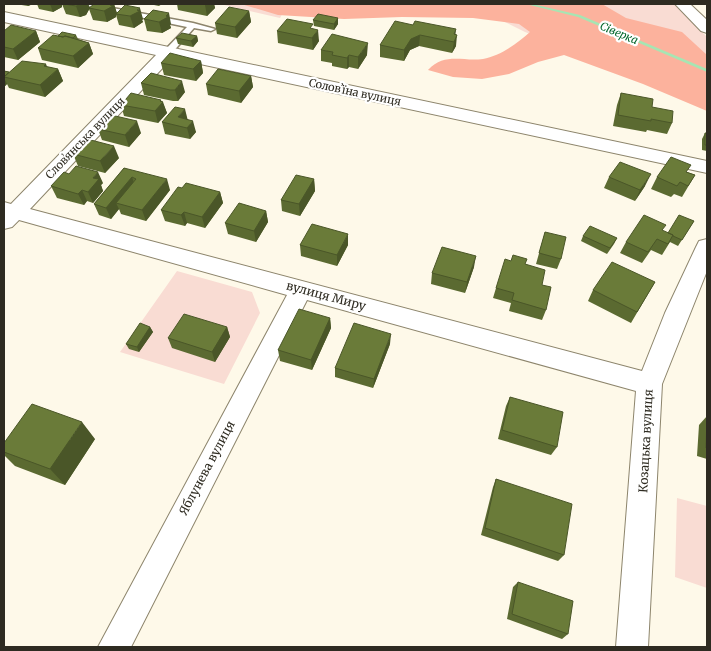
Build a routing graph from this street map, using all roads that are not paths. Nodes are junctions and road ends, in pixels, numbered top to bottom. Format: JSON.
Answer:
{"nodes":[{"id":1,"x":81,"y":4,"type":"edge"},
{"id":2,"x":682,"y":4,"type":"edge"},
{"id":3,"x":4,"y":18,"type":"edge"},
{"id":4,"x":192,"y":25,"type":"junction"},
{"id":5,"x":211,"y":28,"type":"dead end"},
{"id":6,"x":707,"y":28,"type":"edge"},
{"id":7,"x":167,"y":53,"type":"junction"},
{"id":8,"x":707,"y":166,"type":"edge"},
{"id":9,"x":7,"y":215,"type":"edge"},
{"id":10,"x":707,"y":247,"type":"edge"},
{"id":11,"x":301,"y":289,"type":"junction"},
{"id":12,"x":649,"y":384,"type":"junction"},
{"id":13,"x":114,"y":647,"type":"edge"},
{"id":14,"x":632,"y":647,"type":"edge"}],
"edges":[{"from":1,"to":4,"type":"lane"},
{"from":2,"to":6,"type":"street"},
{"from":3,"to":7,"type":"street","name":"Соловʼїна вулиця"},
{"from":4,"to":5,"type":"lane"},
{"from":4,"to":7,"type":"lane"},
{"from":7,"to":8,"type":"street","name":"Соловʼїна вулиця"},
{"from":7,"to":9,"type":"street","name":"Словʼянська вулиця"},
{"from":9,"to":11,"type":"street","name":"вулиця Миру"},
{"from":10,"to":12,"type":"street","name":"Козацька вулиця"},
{"from":11,"to":12,"type":"street","name":"вулиця Миру"},
{"from":11,"to":13,"type":"street","name":"Яблунева вулиця"},
{"from":12,"to":14,"type":"street","name":"Козацька вулиця"}]}
